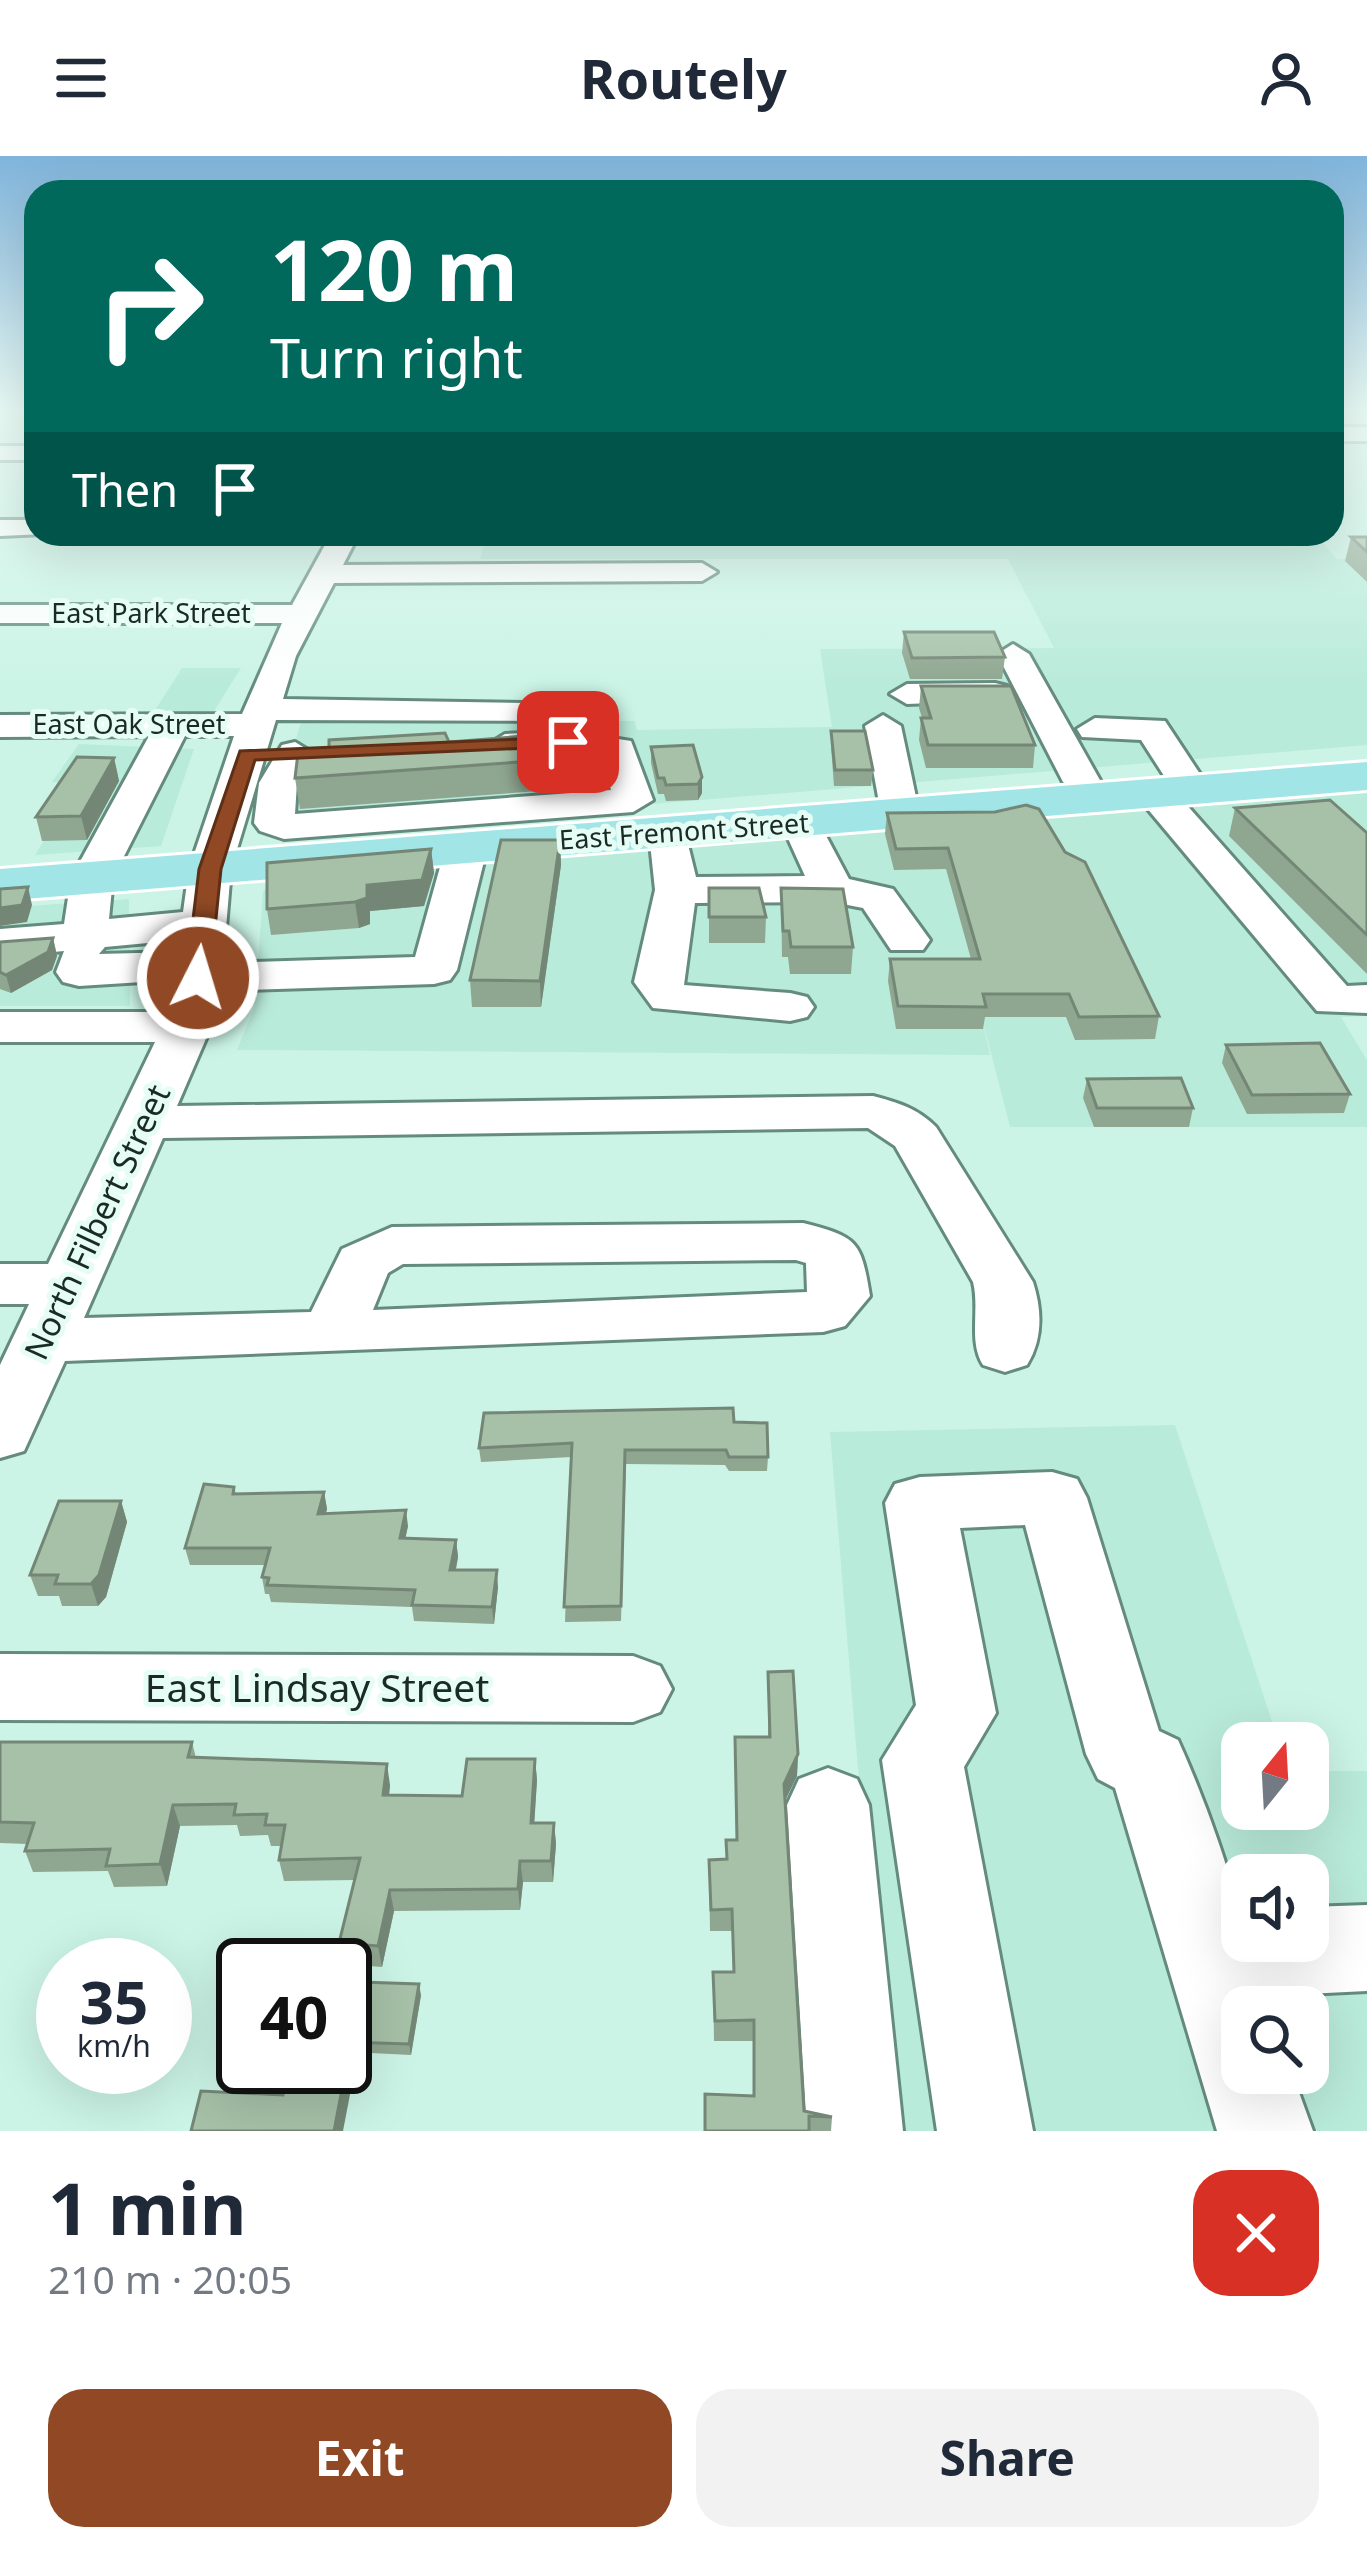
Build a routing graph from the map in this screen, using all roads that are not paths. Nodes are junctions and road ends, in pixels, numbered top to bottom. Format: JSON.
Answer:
{"nodes":[{"id":1,"x":338,"y":546,"type":"edge"},
{"id":2,"x":702,"y":572,"type":"dead end"},
{"id":3,"x":323,"y":574,"type":"junction"},
{"id":4,"x":0,"y":614,"type":"edge"},
{"id":5,"x":302,"y":614,"type":"junction"},
{"id":6,"x":1012,"y":654,"type":"dead end"},
{"id":7,"x":1034,"y":693,"type":"junction"},
{"id":8,"x":907,"y":694,"type":"dead end"},
{"id":9,"x":173,"y":725,"type":"junction"},
{"id":10,"x":0,"y":726,"type":"edge"},
{"id":11,"x":883,"y":726,"type":"dead end"},
{"id":12,"x":1095,"y":729,"type":"dead end"},
{"id":13,"x":256,"y":730,"type":"junction"},
{"id":14,"x":568,"y":742,"type":"junction"},
{"id":15,"x":473,"y":746,"type":"edge"},
{"id":16,"x":338,"y":752,"type":"edge"},
{"id":17,"x":295,"y":753,"type":"junction"},
{"id":18,"x":1367,"y":759,"type":"edge"},
{"id":19,"x":1082,"y":782,"type":"junction"},
{"id":20,"x":1354,"y":793,"type":"edge"},
{"id":21,"x":1173,"y":796,"type":"junction"},
{"id":22,"x":901,"y":806,"type":"junction"},
{"id":23,"x":629,"y":823,"type":"junction"},
{"id":24,"x":801,"y":823,"type":"junction"},
{"id":25,"x":342,"y":841,"type":"junction"},
{"id":26,"x":466,"y":849,"type":"junction"},
{"id":27,"x":212,"y":861,"type":"junction"},
{"id":28,"x":0,"y":868,"type":"edge"},
{"id":29,"x":96,"y":870,"type":"junction"},
{"id":30,"x":0,"y":885,"type":"edge"},
{"id":31,"x":832,"y":889,"type":"junction"},
{"id":32,"x":676,"y":890,"type":"junction"},
{"id":33,"x":908,"y":940,"type":"dead end"},
{"id":34,"x":0,"y":943,"type":"edge"},
{"id":35,"x":83,"y":947,"type":"junction"},
{"id":36,"x":198,"y":967,"type":"junction"},
{"id":37,"x":1367,"y":999,"type":"edge"},
{"id":38,"x":790,"y":1007,"type":"dead end"},
{"id":39,"x":0,"y":1027,"type":"edge"},
{"id":40,"x":144,"y":1122,"type":"junction"},
{"id":41,"x":0,"y":1284,"type":"edge"},
{"id":42,"x":54,"y":1312,"type":"junction"},
{"id":43,"x":333,"y":1333,"type":"junction"},
{"id":44,"x":1005,"y":1350,"type":"dead end"},
{"id":45,"x":0,"y":1434,"type":"edge"},
{"id":46,"x":0,"y":1687,"type":"edge"},
{"id":47,"x":633,"y":1689,"type":"dead end"},
{"id":48,"x":828,"y":1805,"type":"dead end"},
{"id":49,"x":1367,"y":1948,"type":"edge"},
{"id":50,"x":1208,"y":1954,"type":"junction"},
{"id":51,"x":1221,"y":1997,"type":"edge"},
{"id":52,"x":1251,"y":2094,"type":"edge"},
{"id":53,"x":855,"y":2131,"type":"edge"},
{"id":54,"x":986,"y":2131,"type":"edge"},
{"id":55,"x":1264,"y":2131,"type":"edge"}],
"edges":[{"from":1,"to":3,"type":"street","name":"North Filbert Street"},
{"from":2,"to":3,"type":"street"},
{"from":3,"to":5,"type":"street","name":"North Filbert Street"},
{"from":4,"to":5,"type":"street","name":"East Park Street"},
{"from":5,"to":13,"type":"street","name":"North Filbert Street"},
{"from":6,"to":7,"type":"street"},
{"from":7,"to":8,"type":"street"},
{"from":7,"to":19,"type":"street"},
{"from":9,"to":10,"type":"street","name":"East Oak Street"},
{"from":9,"to":13,"type":"street","name":"East Oak Street"},
{"from":9,"to":29,"type":"street"},
{"from":11,"to":22,"type":"street"},
{"from":12,"to":21,"type":"street"},
{"from":13,"to":14,"type":"street"},
{"from":13,"to":17,"type":"street"},
{"from":13,"to":27,"type":"street","name":"North Filbert Street"},
{"from":14,"to":15,"type":"street"},
{"from":14,"to":23,"type":"street"},
{"from":16,"to":17,"type":"street"},
{"from":17,"to":25,"type":"street"},
{"from":18,"to":21,"type":"main road","name":"East Fremont Street"},
{"from":19,"to":21,"type":"main road","name":"East Fremont Street"},
{"from":19,"to":22,"type":"main road","name":"East Fremont Street"},
{"from":20,"to":21,"type":"main road","name":"East Fremont Street"},
{"from":21,"to":22,"type":"main road","name":"East Fremont Street"},
{"from":21,"to":37,"type":"street"},
{"from":22,"to":23,"type":"main road","name":"East Fremont Street"},
{"from":22,"to":24,"type":"main road","name":"East Fremont Street"},
{"from":23,"to":24,"type":"main road","name":"East Fremont Street"},
{"from":23,"to":25,"type":"main road","name":"East Fremont Street"},
{"from":23,"to":26,"type":"main road","name":"East Fremont Street"},
{"from":23,"to":32,"type":"street"},
{"from":24,"to":31,"type":"street"},
{"from":25,"to":26,"type":"main road","name":"East Fremont Street"},
{"from":25,"to":27,"type":"main road","name":"East Fremont Street"},
{"from":26,"to":36,"type":"street"},
{"from":27,"to":29,"type":"main road","name":"East Fremont Street"},
{"from":27,"to":36,"type":"street","name":"North Filbert Street"},
{"from":28,"to":29,"type":"main road","name":"East Fremont Street"},
{"from":29,"to":30,"type":"main road","name":"East Fremont Street"},
{"from":29,"to":35,"type":"street"},
{"from":31,"to":32,"type":"street"},
{"from":31,"to":33,"type":"street"},
{"from":32,"to":38,"type":"street"},
{"from":34,"to":35,"type":"street"},
{"from":35,"to":36,"type":"street"},
{"from":36,"to":39,"type":"street"},
{"from":36,"to":40,"type":"street","name":"North Filbert Street"},
{"from":40,"to":42,"type":"street","name":"North Filbert Street"},
{"from":40,"to":44,"type":"street"},
{"from":41,"to":42,"type":"street"},
{"from":42,"to":43,"type":"street"},
{"from":42,"to":45,"type":"street","name":"North Filbert Street"},
{"from":43,"to":43,"type":"street"},
{"from":46,"to":47,"type":"street","name":"East Lindsay Street"},
{"from":48,"to":53,"type":"street"},
{"from":49,"to":50,"type":"street"},
{"from":50,"to":51,"type":"street"},
{"from":50,"to":54,"type":"street"},
{"from":52,"to":55,"type":"street"}]}
